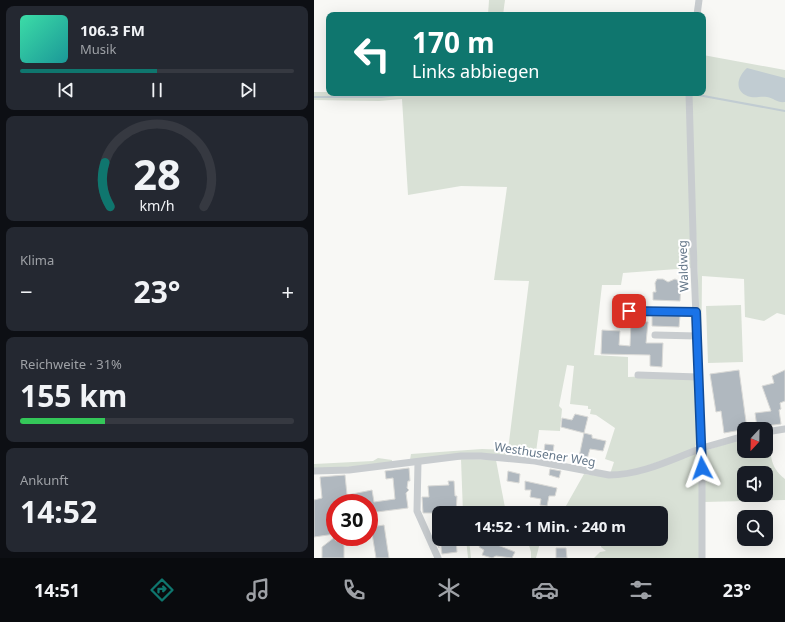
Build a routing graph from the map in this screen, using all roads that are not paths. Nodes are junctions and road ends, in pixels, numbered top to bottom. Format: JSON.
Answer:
{"nodes":[{"id":1,"x":699,"y":0,"type":"edge"},
{"id":2,"x":697,"y":12,"type":"edge"},
{"id":3,"x":689,"y":96,"type":"edge"},
{"id":4,"x":629,"y":311,"type":"dead end"},
{"id":5,"x":696,"y":312,"type":"junction"},
{"id":6,"x":655,"y":335,"type":"dead end"},
{"id":7,"x":697,"y":336,"type":"junction"},
{"id":8,"x":638,"y":375,"type":"dead end"},
{"id":9,"x":698,"y":377,"type":"junction"},
{"id":10,"x":785,"y":429,"type":"edge"},
{"id":11,"x":773,"y":431,"type":"edge"},
{"id":12,"x":737,"y":438,"type":"edge"},
{"id":13,"x":701,"y":449,"type":"junction"},
{"id":14,"x":418,"y":462,"type":"junction"},
{"id":15,"x":314,"y":471,"type":"edge"},
{"id":16,"x":438,"y":558,"type":"edge"},
{"id":17,"x":702,"y":558,"type":"edge"}],
"edges":[{"from":1,"to":2,"type":"street"},
{"from":3,"to":5,"type":"street","name":"Waldweg"},
{"from":4,"to":5,"type":"street"},
{"from":5,"to":7,"type":"street","name":"Waldweg"},
{"from":6,"to":7,"type":"street"},
{"from":7,"to":9,"type":"street","name":"Waldweg"},
{"from":8,"to":9,"type":"street"},
{"from":9,"to":13,"type":"street","name":"Waldweg"},
{"from":10,"to":11,"type":"street"},
{"from":12,"to":13,"type":"street","name":"Westhusener Weg"},
{"from":13,"to":14,"type":"street","name":"Westhusener Weg"},
{"from":13,"to":17,"type":"street","name":"Waldweg"},
{"from":14,"to":15,"type":"street","name":"Westhusener Weg"},
{"from":14,"to":16,"type":"street"}]}
